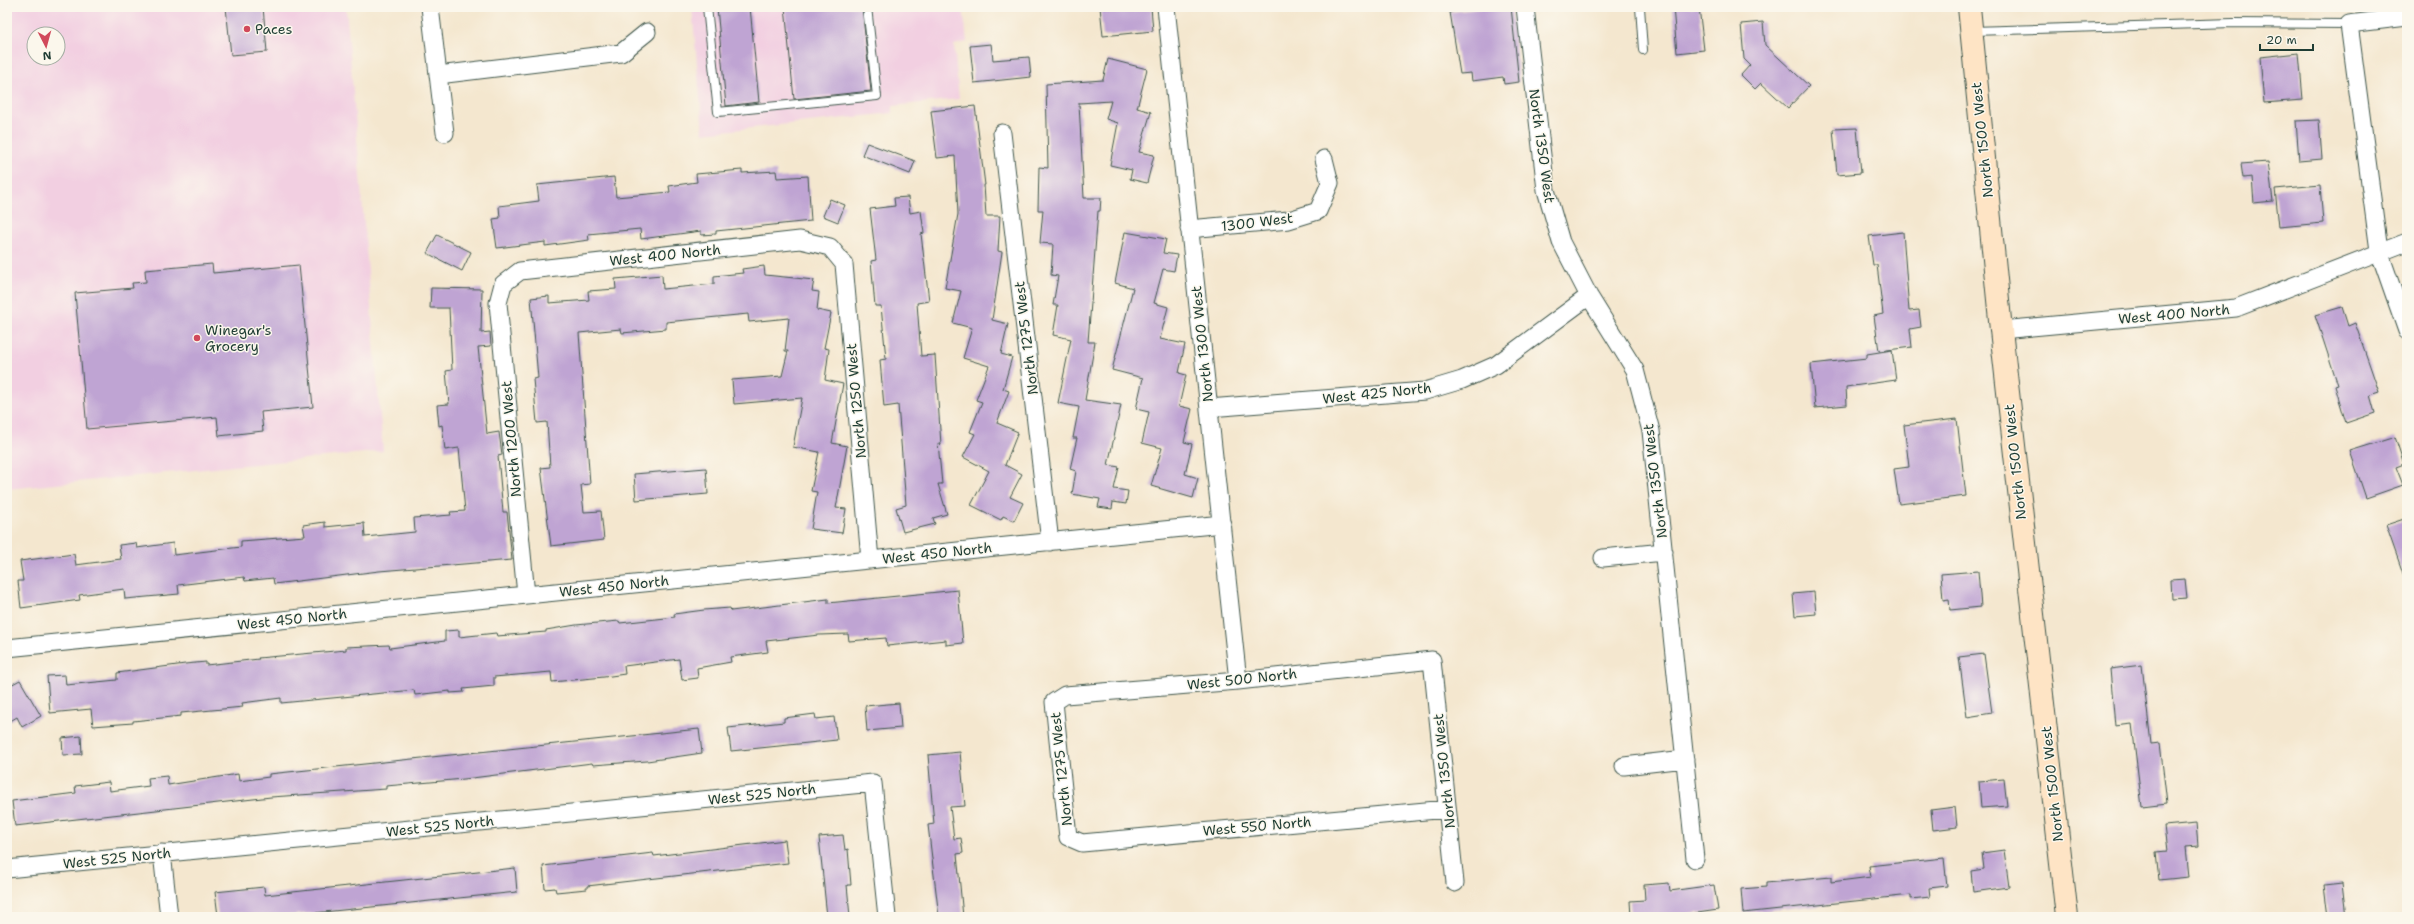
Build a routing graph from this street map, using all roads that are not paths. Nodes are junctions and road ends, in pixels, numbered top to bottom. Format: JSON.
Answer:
{"nodes":[{"id":1,"x":430,"y":7,"type":"edge"},
{"id":2,"x":707,"y":7,"type":"edge"},
{"id":3,"x":867,"y":7,"type":"edge"},
{"id":4,"x":1166,"y":7,"type":"edge"},
{"id":5,"x":1525,"y":7,"type":"edge"},
{"id":6,"x":1640,"y":7,"type":"edge"},
{"id":7,"x":1969,"y":7,"type":"edge"},
{"id":8,"x":2407,"y":18,"type":"edge"},
{"id":9,"x":2349,"y":24,"type":"junction"},
{"id":10,"x":1972,"y":31,"type":"junction"},
{"id":11,"x":647,"y":32,"type":"dead end"},
{"id":12,"x":1643,"y":50,"type":"dead end"},
{"id":13,"x":438,"y":75,"type":"junction"},
{"id":14,"x":446,"y":133,"type":"dead end"},
{"id":15,"x":1002,"y":133,"type":"dead end"},
{"id":16,"x":1324,"y":159,"type":"dead end"},
{"id":17,"x":1189,"y":229,"type":"junction"},
{"id":18,"x":2407,"y":242,"type":"edge"},
{"id":19,"x":830,"y":247,"type":"joint"},
{"id":20,"x":2379,"y":251,"type":"junction"},
{"id":21,"x":503,"y":284,"type":"joint"},
{"id":22,"x":1589,"y":296,"type":"junction"},
{"id":23,"x":2000,"y":330,"type":"junction"},
{"id":24,"x":2407,"y":331,"type":"edge"},
{"id":25,"x":1209,"y":408,"type":"junction"},
{"id":26,"x":1222,"y":524,"type":"junction"},
{"id":27,"x":1050,"y":542,"type":"junction"},
{"id":28,"x":1664,"y":552,"type":"junction"},
{"id":29,"x":1603,"y":558,"type":"dead end"},
{"id":30,"x":870,"y":560,"type":"junction"},
{"id":31,"x":526,"y":595,"type":"junction"},
{"id":32,"x":7,"y":648,"type":"edge"},
{"id":33,"x":1432,"y":660,"type":"joint"},
{"id":34,"x":1238,"y":680,"type":"junction"},
{"id":35,"x":1054,"y":702,"type":"joint"},
{"id":36,"x":1685,"y":759,"type":"junction"},
{"id":37,"x":1624,"y":766,"type":"dead end"},
{"id":38,"x":1448,"y":809,"type":"junction"},
{"id":39,"x":1068,"y":837,"type":"joint"},
{"id":40,"x":162,"y":853,"type":"junction"},
{"id":41,"x":1695,"y":859,"type":"dead end"},
{"id":42,"x":7,"y":869,"type":"edge"},
{"id":43,"x":1455,"y":883,"type":"dead end"},
{"id":44,"x":169,"y":917,"type":"edge"},
{"id":45,"x":887,"y":917,"type":"edge"},
{"id":46,"x":2067,"y":917,"type":"edge"}],
"edges":[{"from":1,"to":13,"type":"street"},
{"from":2,"to":3,"type":"lane"},
{"from":4,"to":17,"type":"street","name":"North 1300 West"},
{"from":5,"to":22,"type":"street","name":"North 1350 West"},
{"from":6,"to":12,"type":"lane"},
{"from":7,"to":10,"type":"street","name":"North 1500 West"},
{"from":8,"to":9,"type":"street"},
{"from":9,"to":10,"type":"lane"},
{"from":9,"to":20,"type":"street"},
{"from":10,"to":23,"type":"street","name":"North 1500 West"},
{"from":11,"to":13,"type":"street"},
{"from":13,"to":14,"type":"street"},
{"from":15,"to":27,"type":"street","name":"North 1275 West"},
{"from":16,"to":17,"type":"street","name":"1300 West"},
{"from":17,"to":25,"type":"street","name":"North 1300 West"},
{"from":18,"to":20,"type":"street","name":"West 400 North"},
{"from":19,"to":21,"type":"street","name":"West 400 North"},
{"from":19,"to":30,"type":"street","name":"North 1250 West"},
{"from":20,"to":23,"type":"street","name":"West 400 North"},
{"from":20,"to":24,"type":"street"},
{"from":21,"to":31,"type":"street","name":"North 1200 West"},
{"from":22,"to":25,"type":"street","name":"West 425 North"},
{"from":22,"to":28,"type":"street","name":"North 1350 West"},
{"from":23,"to":46,"type":"street","name":"North 1500 West"},
{"from":25,"to":26,"type":"street","name":"North 1300 West"},
{"from":26,"to":27,"type":"street","name":"West 450 North"},
{"from":26,"to":34,"type":"street","name":"North 1300 West"},
{"from":27,"to":30,"type":"street","name":"West 450 North"},
{"from":28,"to":29,"type":"street"},
{"from":28,"to":36,"type":"street","name":"North 1350 West"},
{"from":30,"to":31,"type":"street","name":"West 450 North"},
{"from":31,"to":32,"type":"street","name":"West 450 North"},
{"from":33,"to":34,"type":"street","name":"West 500 North"},
{"from":33,"to":38,"type":"street","name":"North 1350 West"},
{"from":34,"to":35,"type":"street","name":"West 500 North"},
{"from":35,"to":39,"type":"street","name":"North 1275 West"},
{"from":36,"to":37,"type":"street"},
{"from":36,"to":41,"type":"street","name":"North 1350 West"},
{"from":38,"to":39,"type":"street","name":"West 550 North"},
{"from":38,"to":43,"type":"street","name":"North 1350 West"},
{"from":40,"to":42,"type":"street","name":"West 525 North"},
{"from":40,"to":44,"type":"street"},
{"from":40,"to":45,"type":"street","name":"West 525 North"}]}
